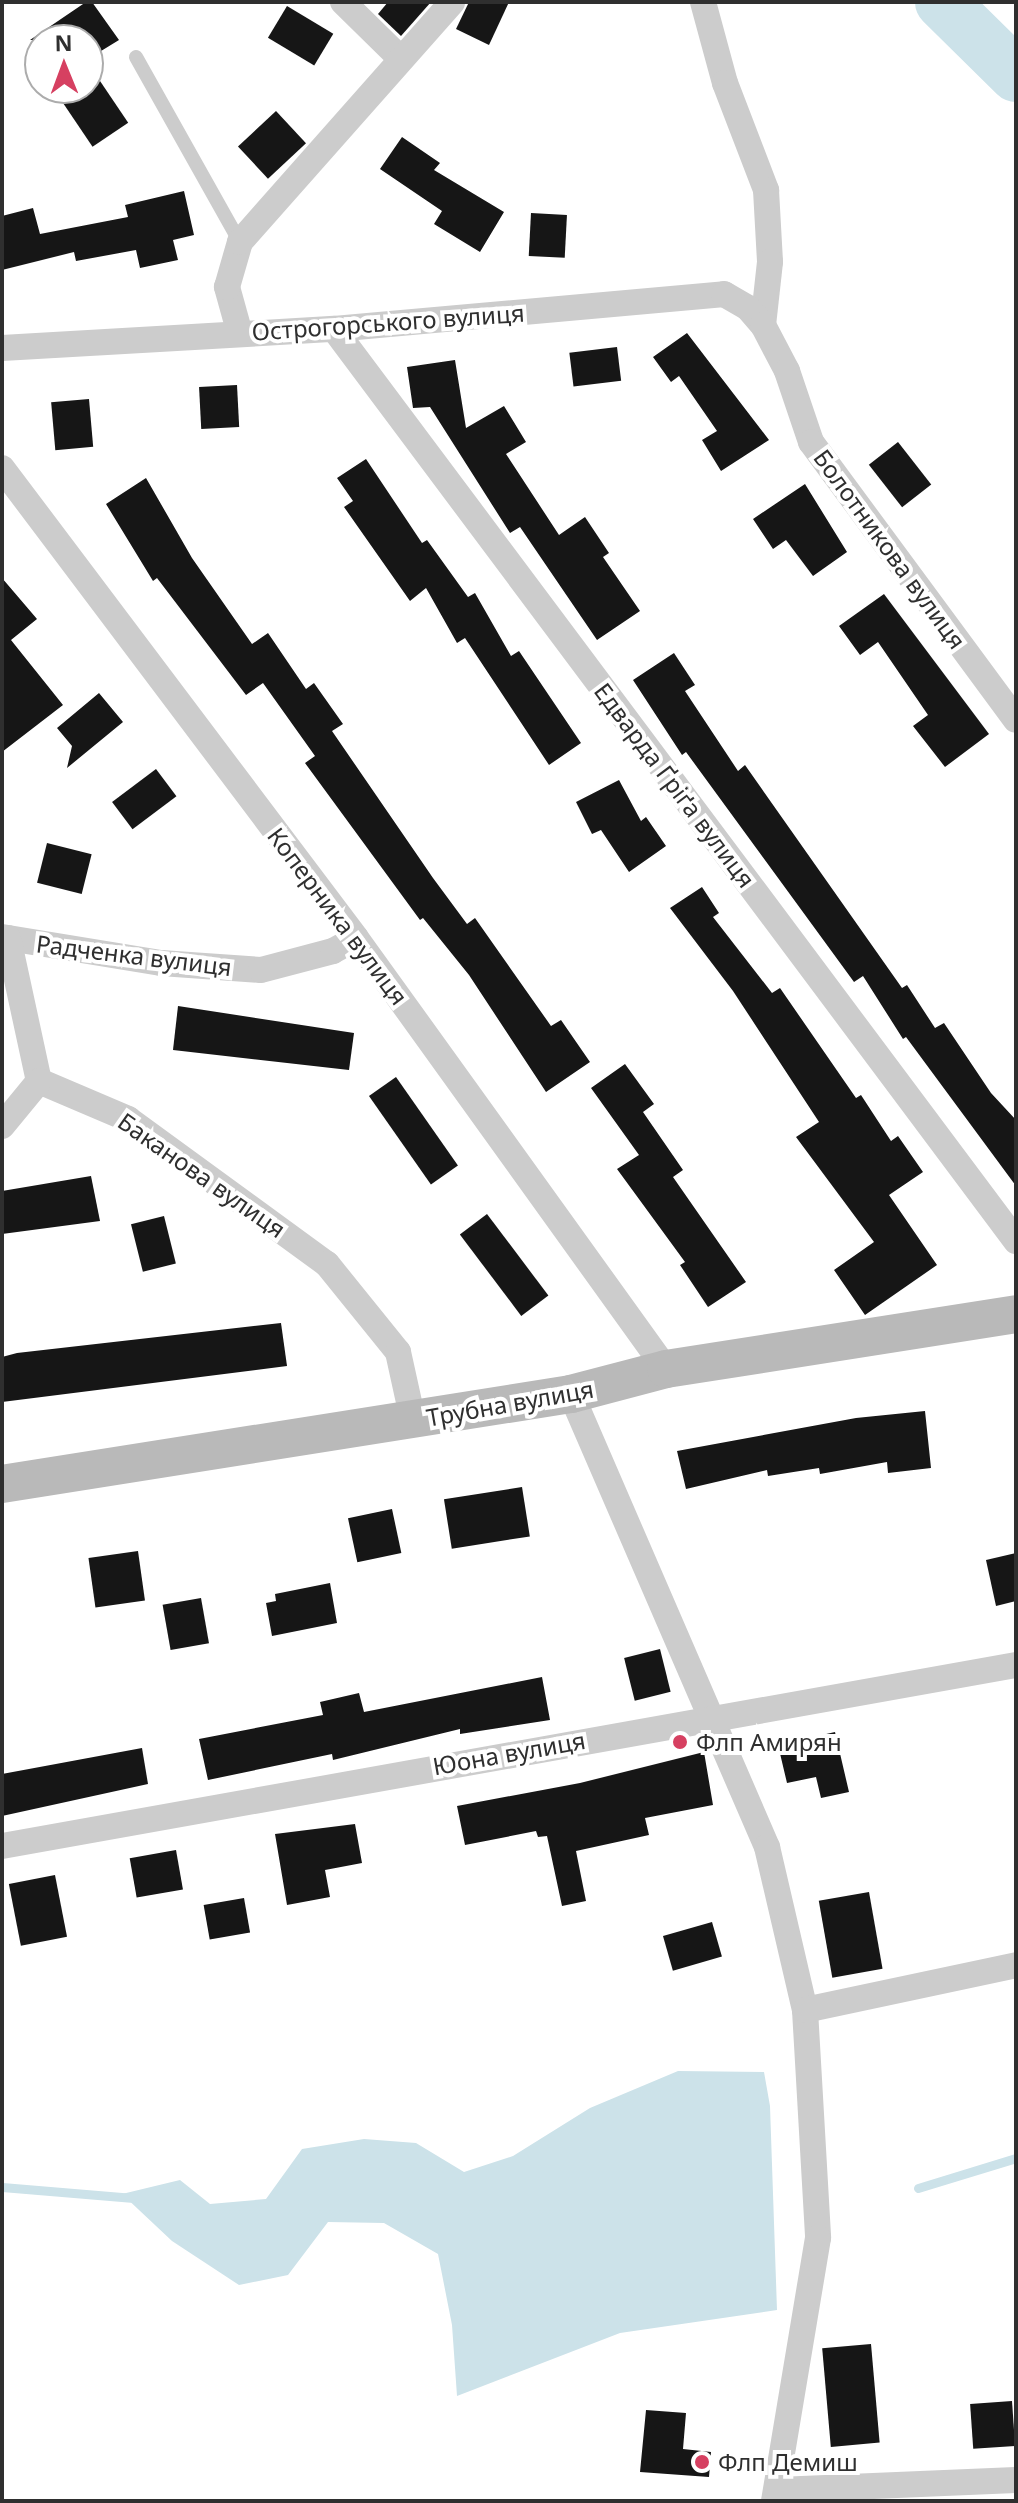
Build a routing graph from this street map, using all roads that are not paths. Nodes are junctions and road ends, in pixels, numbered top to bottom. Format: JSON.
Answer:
{"nodes":[{"id":1,"x":343,"y":2,"type":"edge"},
{"id":2,"x":452,"y":2,"type":"edge"},
{"id":3,"x":703,"y":2,"type":"edge"},
{"id":4,"x":136,"y":57,"type":"dead end"},
{"id":5,"x":401,"y":59,"type":"junction"},
{"id":6,"x":240,"y":242,"type":"junction"},
{"id":7,"x":763,"y":325,"type":"junction"},
{"id":8,"x":334,"y":329,"type":"junction"},
{"id":9,"x":240,"y":334,"type":"junction"},
{"id":10,"x":2,"y":348,"type":"edge"},
{"id":11,"x":2,"y":468,"type":"edge"},
{"id":12,"x":1016,"y":720,"type":"edge"},
{"id":13,"x":5,"y":938,"type":"edge"},
{"id":14,"x":356,"y":938,"type":"junction"},
{"id":15,"x":39,"y":1081,"type":"junction"},
{"id":16,"x":2,"y":1126,"type":"edge"},
{"id":17,"x":1016,"y":1241,"type":"edge"},
{"id":18,"x":1016,"y":1314,"type":"edge"},
{"id":19,"x":666,"y":1369,"type":"junction"},
{"id":20,"x":571,"y":1394,"type":"junction"},
{"id":21,"x":413,"y":1420,"type":"junction"},
{"id":22,"x":2,"y":1484,"type":"edge"},
{"id":23,"x":1016,"y":1665,"type":"edge"},
{"id":24,"x":711,"y":1716,"type":"junction"},
{"id":25,"x":2,"y":1846,"type":"edge"},
{"id":26,"x":1016,"y":1965,"type":"edge"},
{"id":27,"x":805,"y":2010,"type":"junction"},
{"id":28,"x":1016,"y":2480,"type":"edge"},
{"id":29,"x":776,"y":2496,"type":"edge"}],
"edges":[{"from":1,"to":5,"type":"street"},
{"from":2,"to":5,"type":"street"},
{"from":3,"to":7,"type":"street"},
{"from":4,"to":6,"type":"lane"},
{"from":5,"to":6,"type":"street"},
{"from":6,"to":9,"type":"street"},
{"from":7,"to":8,"type":"street","name":"Острогорського вулиця"},
{"from":7,"to":12,"type":"street","name":"Болотникова вулиця"},
{"from":8,"to":9,"type":"street","name":"Острогорського вулиця"},
{"from":8,"to":17,"type":"street","name":"Едварда Ґріґа вулиця"},
{"from":9,"to":10,"type":"street","name":"Острогорського вулиця"},
{"from":11,"to":14,"type":"street","name":"Коперника вулиця"},
{"from":13,"to":14,"type":"street","name":"Радченка вулиця"},
{"from":13,"to":15,"type":"street"},
{"from":14,"to":19,"type":"street","name":"Коперника вулиця"},
{"from":15,"to":16,"type":"street"},
{"from":15,"to":21,"type":"street","name":"Баканова вулиця"},
{"from":18,"to":19,"type":"street","name":"Трубна вулиця"},
{"from":19,"to":20,"type":"street","name":"Трубна вулиця"},
{"from":20,"to":21,"type":"street","name":"Трубна вулиця"},
{"from":20,"to":24,"type":"street"},
{"from":21,"to":22,"type":"street","name":"Трубна вулиця"},
{"from":23,"to":24,"type":"street","name":"Юона вулиця"},
{"from":24,"to":25,"type":"street","name":"Юона вулиця"},
{"from":24,"to":27,"type":"street"},
{"from":26,"to":27,"type":"street"},
{"from":27,"to":29,"type":"street"},
{"from":28,"to":29,"type":"street"}]}
